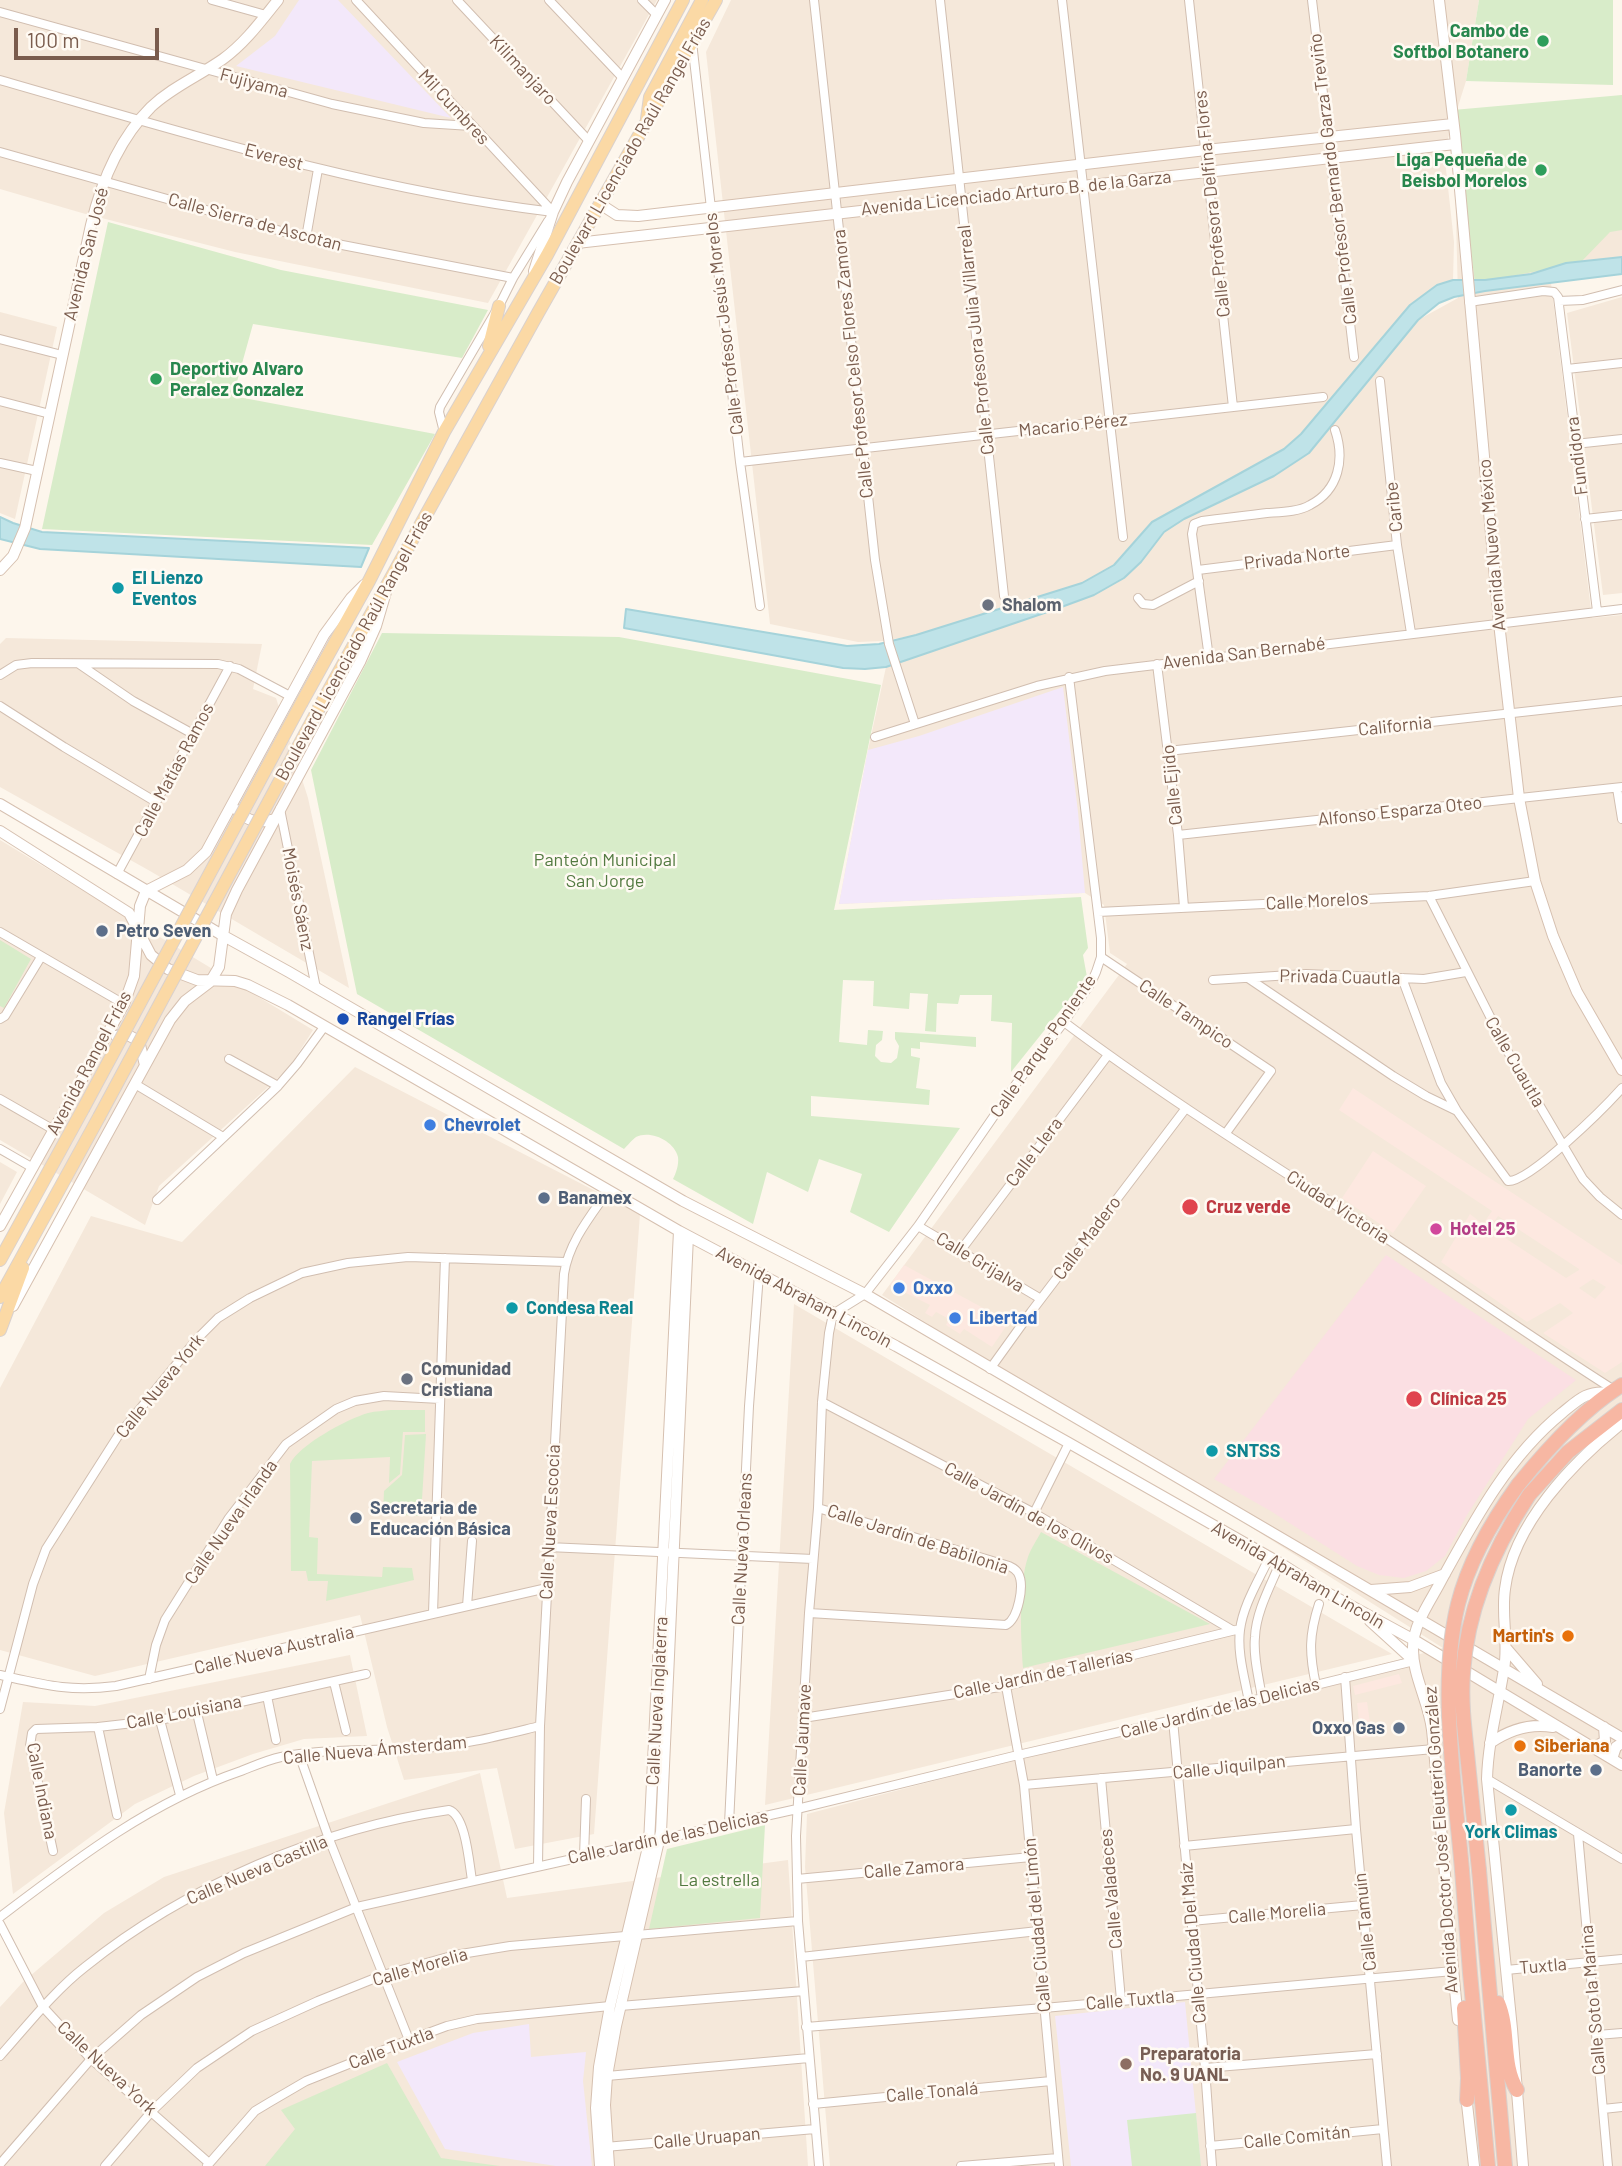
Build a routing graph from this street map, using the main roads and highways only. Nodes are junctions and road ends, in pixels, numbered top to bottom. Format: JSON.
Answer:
{"nodes":[{"id":1,"x":683,"y":0,"type":"edge"},
{"id":2,"x":702,"y":0,"type":"edge"},
{"id":3,"x":716,"y":0,"type":"edge"},
{"id":4,"x":648,"y":121,"type":"junction"},
{"id":5,"x":499,"y":306,"type":"road end"},
{"id":6,"x":485,"y":360,"type":"junction"},
{"id":7,"x":21,"y":1221,"type":"junction"},
{"id":8,"x":39,"y":1226,"type":"junction"},
{"id":9,"x":0,"y":1248,"type":"edge"},
{"id":10,"x":0,"y":1260,"type":"edge"},
{"id":11,"x":0,"y":1297,"type":"edge"},
{"id":12,"x":0,"y":1330,"type":"edge"},
{"id":13,"x":1615,"y":1390,"type":"edge"},
{"id":14,"x":1622,"y":1410,"type":"edge"},
{"id":15,"x":1470,"y":1973,"type":"junction"},
{"id":16,"x":1492,"y":1994,"type":"junction"},
{"id":17,"x":1517,"y":2090,"type":"road end"},
{"id":18,"x":1466,"y":2100,"type":"road end"},
{"id":19,"x":1489,"y":2166,"type":"edge"},
{"id":20,"x":1505,"y":2166,"type":"edge"}],
"edges":[{"from":1,"to":6,"type":"main road","name":"Boulevard Licenciado Raúl Rangel Frías"},
{"from":2,"to":4,"type":"main road"},
{"from":3,"to":4,"type":"main road","name":"Boulevard Licenciado Raúl Rangel Frías"},
{"from":4,"to":8,"type":"main road","name":"Boulevard Licenciado Raúl Rangel Frías","bridge":true},
{"from":5,"to":6,"type":"main road"},
{"from":6,"to":7,"type":"main road","name":"Boulevard Licenciado Raúl Rangel Frías","bridge":true},
{"from":7,"to":9,"type":"main road"},
{"from":7,"to":10,"type":"main road","name":"Boulevard Licenciado Raúl Rangel Frías"},
{"from":8,"to":11,"type":"main road","name":"Boulevard Licenciado Raúl Rangel Frías"},
{"from":8,"to":12,"type":"main road"},
{"from":13,"to":15,"type":"highway","name":"Avenida Doctor José Eleuterio González","bridge":true},
{"from":14,"to":16,"type":"highway","name":"Avenida Doctor José Eleuterio González","bridge":true},
{"from":15,"to":18,"type":"highway"},
{"from":15,"to":19,"type":"highway","name":"Avenida Doctor José Eleuterio González"},
{"from":16,"to":17,"type":"highway"},
{"from":16,"to":20,"type":"highway","name":"Avenida Doctor José Eleuterio González"}]}
